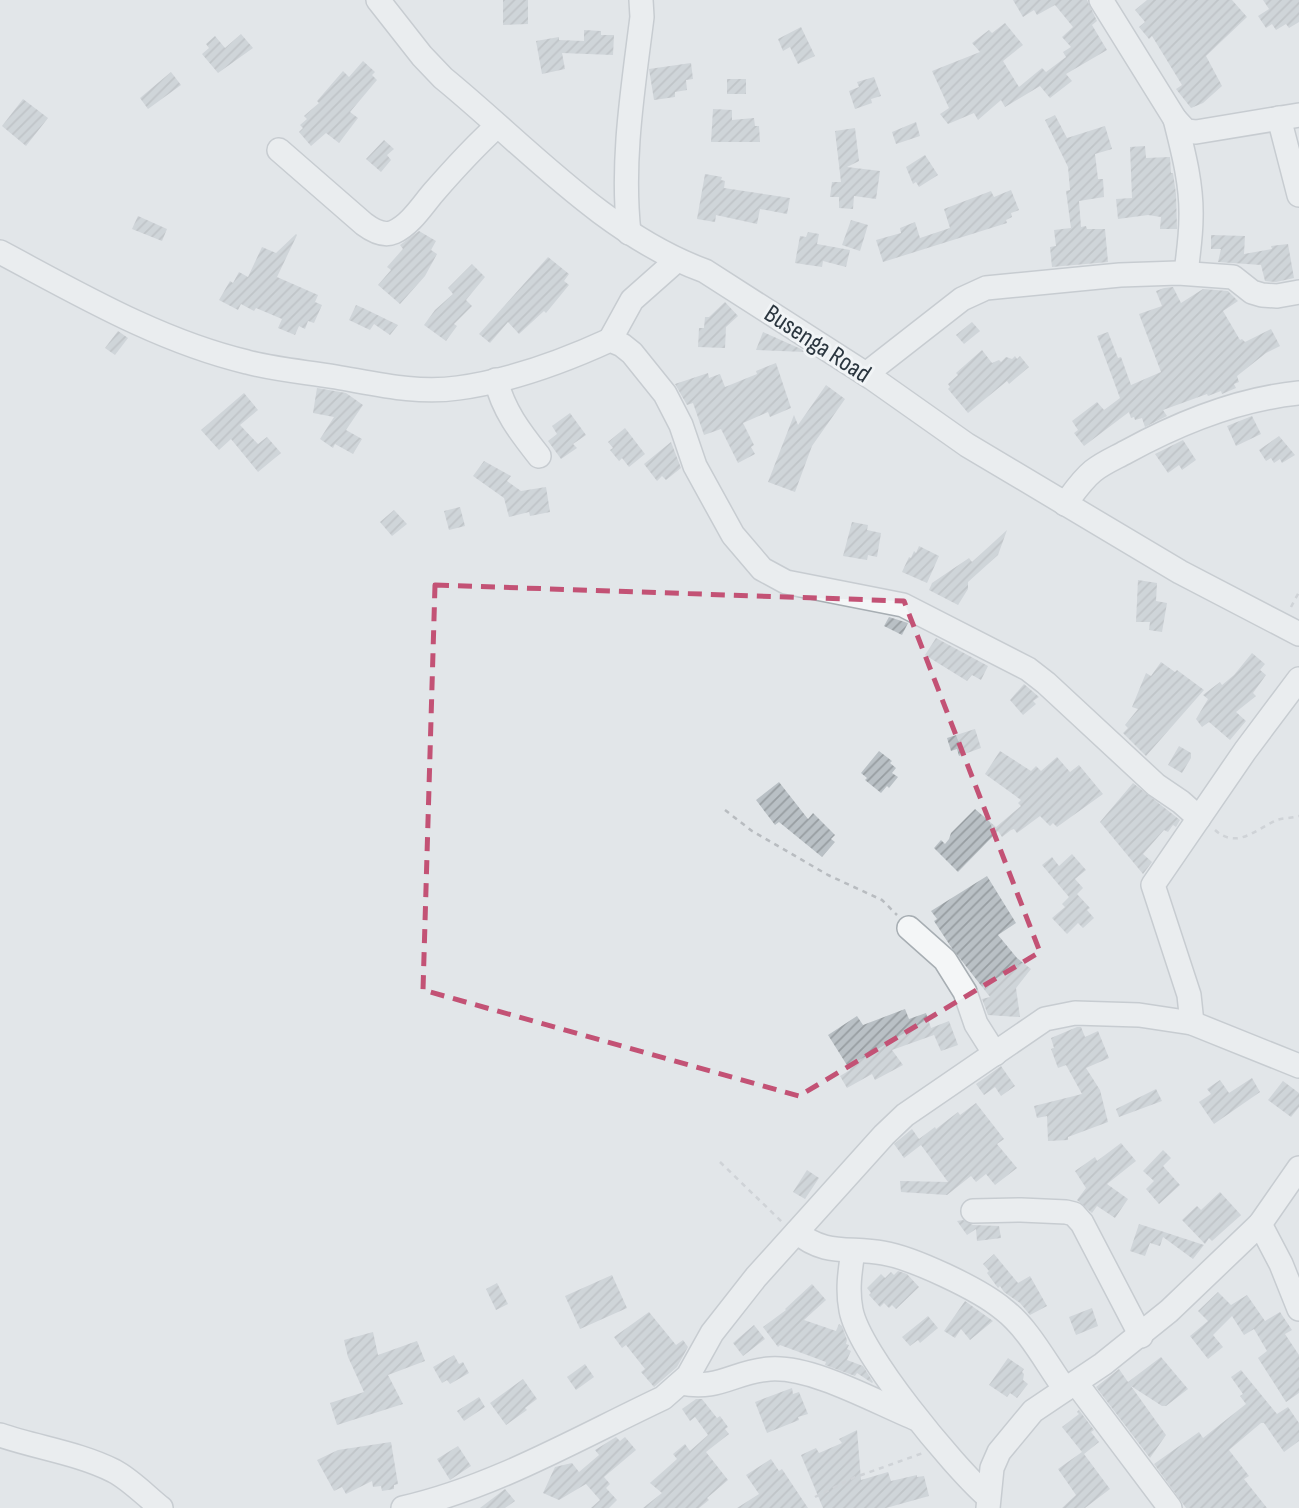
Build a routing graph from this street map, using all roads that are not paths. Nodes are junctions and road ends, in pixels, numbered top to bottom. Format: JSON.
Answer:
{"nodes":[{"id":1,"x":378,"y":0,"type":"edge"},
{"id":2,"x":642,"y":0,"type":"edge"},
{"id":3,"x":1101,"y":0,"type":"edge"},
{"id":4,"x":1289,"y":117,"type":"edge"},
{"id":5,"x":1175,"y":119,"type":"junction"},
{"id":6,"x":497,"y":126,"type":"junction"},
{"id":7,"x":279,"y":149,"type":"dead end"},
{"id":8,"x":1299,"y":195,"type":"edge"},
{"id":9,"x":629,"y":233,"type":"junction"},
{"id":10,"x":0,"y":252,"type":"edge"},
{"id":11,"x":676,"y":261,"type":"junction"},
{"id":12,"x":1186,"y":273,"type":"junction"},
{"id":13,"x":1299,"y":292,"type":"edge"},
{"id":14,"x":610,"y":340,"type":"junction"},
{"id":15,"x":866,"y":374,"type":"junction"},
{"id":16,"x":496,"y":380,"type":"junction"},
{"id":17,"x":1299,"y":393,"type":"edge"},
{"id":18,"x":539,"y":456,"type":"dead end"},
{"id":19,"x":1065,"y":504,"type":"junction"},
{"id":20,"x":1299,"y":634,"type":"edge"},
{"id":21,"x":1299,"y":679,"type":"edge"},
{"id":22,"x":1200,"y":816,"type":"junction"},
{"id":23,"x":909,"y":928,"type":"road end"},
{"id":24,"x":1192,"y":1023,"type":"junction"},
{"id":25,"x":995,"y":1054,"type":"junction"},
{"id":26,"x":1299,"y":1066,"type":"edge"},
{"id":27,"x":1299,"y":1168,"type":"edge"},
{"id":28,"x":973,"y":1211,"type":"dead end"},
{"id":29,"x":1260,"y":1224,"type":"junction"},
{"id":30,"x":796,"y":1233,"type":"junction"},
{"id":31,"x":853,"y":1251,"type":"junction"},
{"id":32,"x":1299,"y":1308,"type":"edge"},
{"id":33,"x":1141,"y":1336,"type":"junction"},
{"id":34,"x":681,"y":1384,"type":"junction"},
{"id":35,"x":1070,"y":1386,"type":"junction"},
{"id":36,"x":922,"y":1421,"type":"junction"},
{"id":37,"x":0,"y":1435,"type":"edge"},
{"id":38,"x":988,"y":1502,"type":"edge"},
{"id":39,"x":161,"y":1508,"type":"edge"},
{"id":40,"x":403,"y":1508,"type":"edge"},
{"id":41,"x":1170,"y":1508,"type":"edge"}],
"edges":[{"from":1,"to":6,"type":"street","name":"Busenga Road"},
{"from":2,"to":9,"type":"street"},
{"from":3,"to":5,"type":"street"},
{"from":4,"to":5,"type":"street"},
{"from":4,"to":8,"type":"street"},
{"from":5,"to":12,"type":"street"},
{"from":6,"to":7,"type":"street"},
{"from":6,"to":9,"type":"street","name":"Busenga Road"},
{"from":9,"to":11,"type":"street","name":"Busenga Road"},
{"from":10,"to":16,"type":"street"},
{"from":11,"to":14,"type":"street"},
{"from":11,"to":15,"type":"street","name":"Busenga Road"},
{"from":12,"to":13,"type":"street"},
{"from":12,"to":15,"type":"street"},
{"from":14,"to":16,"type":"street"},
{"from":14,"to":22,"type":"street"},
{"from":15,"to":19,"type":"street","name":"Busenga Road"},
{"from":16,"to":18,"type":"street"},
{"from":17,"to":19,"type":"street"},
{"from":19,"to":20,"type":"street","name":"Busenga Road"},
{"from":21,"to":22,"type":"street"},
{"from":22,"to":24,"type":"street"},
{"from":23,"to":25,"type":"street"},
{"from":24,"to":25,"type":"street"},
{"from":24,"to":26,"type":"street"},
{"from":25,"to":30,"type":"street"},
{"from":27,"to":29,"type":"street"},
{"from":28,"to":33,"type":"street"},
{"from":29,"to":32,"type":"street"},
{"from":29,"to":33,"type":"street"},
{"from":30,"to":31,"type":"street"},
{"from":30,"to":34,"type":"street"},
{"from":31,"to":35,"type":"street"},
{"from":31,"to":36,"type":"street"},
{"from":33,"to":35,"type":"street"},
{"from":34,"to":36,"type":"street"},
{"from":34,"to":40,"type":"street"},
{"from":35,"to":38,"type":"street"},
{"from":35,"to":41,"type":"street"},
{"from":36,"to":38,"type":"street"},
{"from":37,"to":39,"type":"street"}]}
